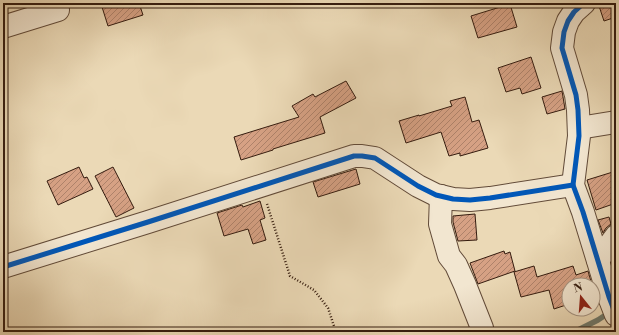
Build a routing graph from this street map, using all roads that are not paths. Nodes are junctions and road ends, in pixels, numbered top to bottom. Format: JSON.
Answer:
{"nodes":[{"id":1,"x":584,"y":3,"type":"edge"},
{"id":2,"x":58,"y":10,"type":"dead end"},
{"id":3,"x":3,"y":27,"type":"edge"},
{"id":4,"x":616,"y":122,"type":"edge"},
{"id":5,"x":578,"y":128,"type":"junction"},
{"id":6,"x":573,"y":185,"type":"junction"},
{"id":7,"x":441,"y":196,"type":"junction"},
{"id":8,"x":616,"y":236,"type":"edge"},
{"id":9,"x":598,"y":260,"type":"junction"},
{"id":10,"x":3,"y":267,"type":"edge"},
{"id":11,"x":613,"y":306,"type":"edge"},
{"id":12,"x":481,"y":332,"type":"edge"}],
"edges":[{"from":1,"to":5,"type":"street"},
{"from":2,"to":3,"type":"street"},
{"from":4,"to":5,"type":"street"},
{"from":5,"to":6,"type":"street"},
{"from":6,"to":7,"type":"street"},
{"from":6,"to":9,"type":"street"},
{"from":7,"to":10,"type":"street"},
{"from":7,"to":12,"type":"street"},
{"from":8,"to":9,"type":"street"},
{"from":9,"to":11,"type":"street"}]}
